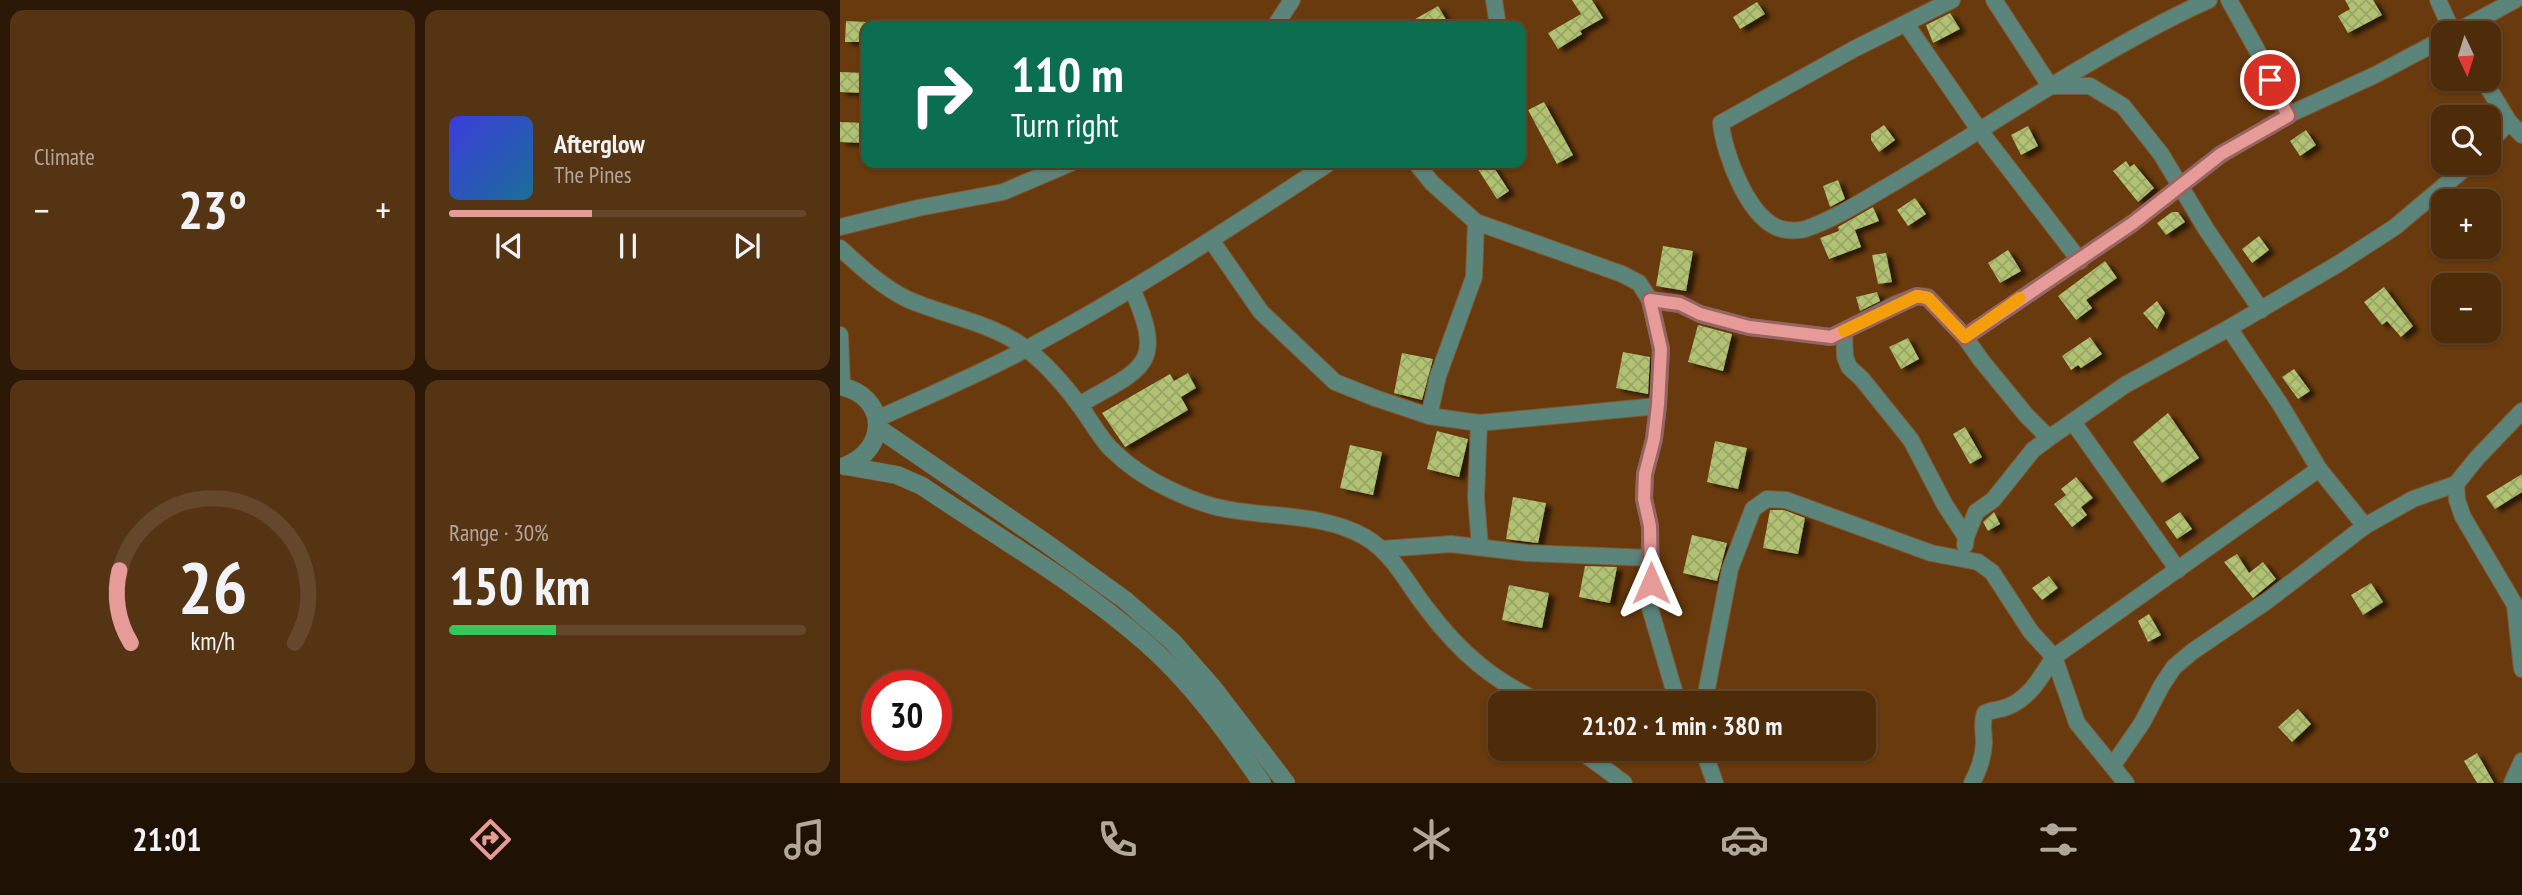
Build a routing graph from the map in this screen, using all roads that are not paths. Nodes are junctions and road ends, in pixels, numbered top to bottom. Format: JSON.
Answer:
{"nodes":[{"id":1,"x":1292,"y":0,"type":"edge"},
{"id":2,"x":1494,"y":0,"type":"edge"},
{"id":3,"x":1952,"y":0,"type":"edge"},
{"id":4,"x":1994,"y":0,"type":"edge"},
{"id":5,"x":2209,"y":0,"type":"edge"},
{"id":6,"x":2229,"y":0,"type":"edge"},
{"id":7,"x":2438,"y":0,"type":"edge"},
{"id":8,"x":2515,"y":0,"type":"edge"},
{"id":9,"x":2173,"y":7,"type":"edge"},
{"id":10,"x":1278,"y":21,"type":"edge"},
{"id":11,"x":1496,"y":21,"type":"edge"},
{"id":12,"x":2448,"y":21,"type":"edge"},
{"id":13,"x":2476,"y":21,"type":"edge"},
{"id":14,"x":1906,"y":24,"type":"junction"},
{"id":15,"x":2431,"y":45,"type":"edge"},
{"id":16,"x":2050,"y":86,"type":"junction"},
{"id":17,"x":2490,"y":91,"type":"edge"},
{"id":18,"x":2288,"y":116,"type":"junction"},
{"id":19,"x":2509,"y":122,"type":"junction"},
{"id":20,"x":2501,"y":130,"type":"edge"},
{"id":21,"x":1980,"y":131,"type":"junction"},
{"id":22,"x":2522,"y":135,"type":"edge"},
{"id":23,"x":1059,"y":168,"type":"edge"},
{"id":24,"x":1321,"y":168,"type":"edge"},
{"id":25,"x":1420,"y":168,"type":"edge"},
{"id":26,"x":2457,"y":175,"type":"edge"},
{"id":27,"x":2180,"y":186,"type":"junction"},
{"id":28,"x":1476,"y":222,"type":"junction"},
{"id":29,"x":840,"y":227,"type":"edge"},
{"id":30,"x":1211,"y":240,"type":"junction"},
{"id":31,"x":840,"y":248,"type":"edge"},
{"id":32,"x":2080,"y":261,"type":"junction"},
{"id":33,"x":1132,"y":289,"type":"junction"},
{"id":34,"x":1650,"y":300,"type":"junction"},
{"id":35,"x":2261,"y":310,"type":"junction"},
{"id":36,"x":2230,"y":328,"type":"junction"},
{"id":37,"x":1844,"y":331,"type":"junction"},
{"id":38,"x":840,"y":335,"type":"edge"},
{"id":39,"x":1965,"y":337,"type":"junction"},
{"id":40,"x":1026,"y":349,"type":"junction"},
{"id":41,"x":841,"y":386,"type":"edge"},
{"id":42,"x":1079,"y":405,"type":"junction"},
{"id":43,"x":1658,"y":405,"type":"junction"},
{"id":44,"x":2522,"y":411,"type":"edge"},
{"id":45,"x":1429,"y":416,"type":"junction"},
{"id":46,"x":2073,"y":422,"type":"junction"},
{"id":47,"x":1479,"y":423,"type":"junction"},
{"id":48,"x":877,"y":424,"type":"junction"},
{"id":49,"x":2049,"y":438,"type":"junction"},
{"id":50,"x":843,"y":466,"type":"edge"},
{"id":51,"x":2319,"y":469,"type":"junction"},
{"id":52,"x":2456,"y":484,"type":"junction"},
{"id":53,"x":2365,"y":526,"type":"junction"},
{"id":54,"x":1966,"y":537,"type":"junction"},
{"id":55,"x":1480,"y":547,"type":"junction"},
{"id":56,"x":1382,"y":549,"type":"junction"},
{"id":57,"x":1651,"y":558,"type":"junction"},
{"id":58,"x":1964,"y":558,"type":"junction"},
{"id":59,"x":2178,"y":570,"type":"junction"},
{"id":60,"x":2519,"y":611,"type":"edge"},
{"id":61,"x":2054,"y":657,"type":"junction"},
{"id":62,"x":2522,"y":669,"type":"edge"},
{"id":63,"x":1520,"y":691,"type":"edge"},
{"id":64,"x":1674,"y":691,"type":"edge"},
{"id":65,"x":1707,"y":691,"type":"edge"},
{"id":66,"x":1594,"y":761,"type":"edge"},
{"id":67,"x":1707,"y":761,"type":"edge"},
{"id":68,"x":2522,"y":761,"type":"edge"},
{"id":69,"x":2113,"y":765,"type":"junction"},
{"id":70,"x":1262,"y":783,"type":"edge"},
{"id":71,"x":1286,"y":783,"type":"edge"},
{"id":72,"x":1622,"y":783,"type":"edge"},
{"id":73,"x":1715,"y":783,"type":"edge"},
{"id":74,"x":1972,"y":783,"type":"edge"},
{"id":75,"x":2126,"y":783,"type":"edge"},
{"id":76,"x":2512,"y":783,"type":"edge"}],
"edges":[{"from":1,"to":10,"type":"street"},
{"from":2,"to":11,"type":"street"},
{"from":3,"to":14,"type":"street"},
{"from":4,"to":16,"type":"street"},
{"from":5,"to":9,"type":"street"},
{"from":6,"to":18,"type":"street"},
{"from":7,"to":12,"type":"street"},
{"from":8,"to":13,"type":"street"},
{"from":9,"to":16,"type":"street"},
{"from":14,"to":21,"type":"street"},
{"from":14,"to":21,"type":"street"},
{"from":15,"to":18,"type":"street"},
{"from":16,"to":21,"type":"street"},
{"from":16,"to":27,"type":"street"},
{"from":17,"to":19,"type":"street"},
{"from":18,"to":27,"type":"street"},
{"from":19,"to":20,"type":"street"},
{"from":19,"to":22,"type":"street"},
{"from":21,"to":32,"type":"street"},
{"from":23,"to":29,"type":"street"},
{"from":24,"to":30,"type":"street"},
{"from":25,"to":28,"type":"street"},
{"from":26,"to":35,"type":"street"},
{"from":27,"to":32,"type":"street"},
{"from":27,"to":35,"type":"street"},
{"from":28,"to":34,"type":"street"},
{"from":28,"to":45,"type":"street"},
{"from":30,"to":33,"type":"street"},
{"from":30,"to":45,"type":"street"},
{"from":31,"to":40,"type":"street"},
{"from":32,"to":39,"type":"street"},
{"from":33,"to":40,"type":"street"},
{"from":33,"to":42,"type":"street"},
{"from":34,"to":37,"type":"street"},
{"from":34,"to":43,"type":"street"},
{"from":35,"to":36,"type":"street"},
{"from":36,"to":46,"type":"street"},
{"from":36,"to":51,"type":"street"},
{"from":37,"to":39,"type":"street"},
{"from":37,"to":54,"type":"street"},
{"from":38,"to":41,"type":"street"},
{"from":39,"to":49,"type":"street"},
{"from":40,"to":42,"type":"street"},
{"from":40,"to":48,"type":"street"},
{"from":41,"to":48,"type":"street"},
{"from":42,"to":56,"type":"street"},
{"from":43,"to":47,"type":"street"},
{"from":43,"to":57,"type":"street"},
{"from":44,"to":52,"type":"street"},
{"from":45,"to":47,"type":"street"},
{"from":46,"to":49,"type":"street"},
{"from":46,"to":59,"type":"street"},
{"from":47,"to":55,"type":"street"},
{"from":48,"to":50,"type":"street"},
{"from":48,"to":71,"type":"street"},
{"from":49,"to":54,"type":"street"},
{"from":50,"to":70,"type":"street"},
{"from":51,"to":53,"type":"street"},
{"from":51,"to":59,"type":"street"},
{"from":52,"to":53,"type":"street"},
{"from":52,"to":60,"type":"street"},
{"from":53,"to":69,"type":"street"},
{"from":54,"to":58,"type":"street"},
{"from":55,"to":56,"type":"street"},
{"from":55,"to":57,"type":"street"},
{"from":56,"to":63,"type":"street"},
{"from":57,"to":64,"type":"street"},
{"from":58,"to":61,"type":"street"},
{"from":58,"to":65,"type":"street"},
{"from":59,"to":61,"type":"street"},
{"from":60,"to":62,"type":"street"},
{"from":61,"to":69,"type":"street"},
{"from":61,"to":74,"type":"street"},
{"from":66,"to":72,"type":"street"},
{"from":67,"to":73,"type":"street"},
{"from":68,"to":76,"type":"street"},
{"from":69,"to":75,"type":"street"}]}
